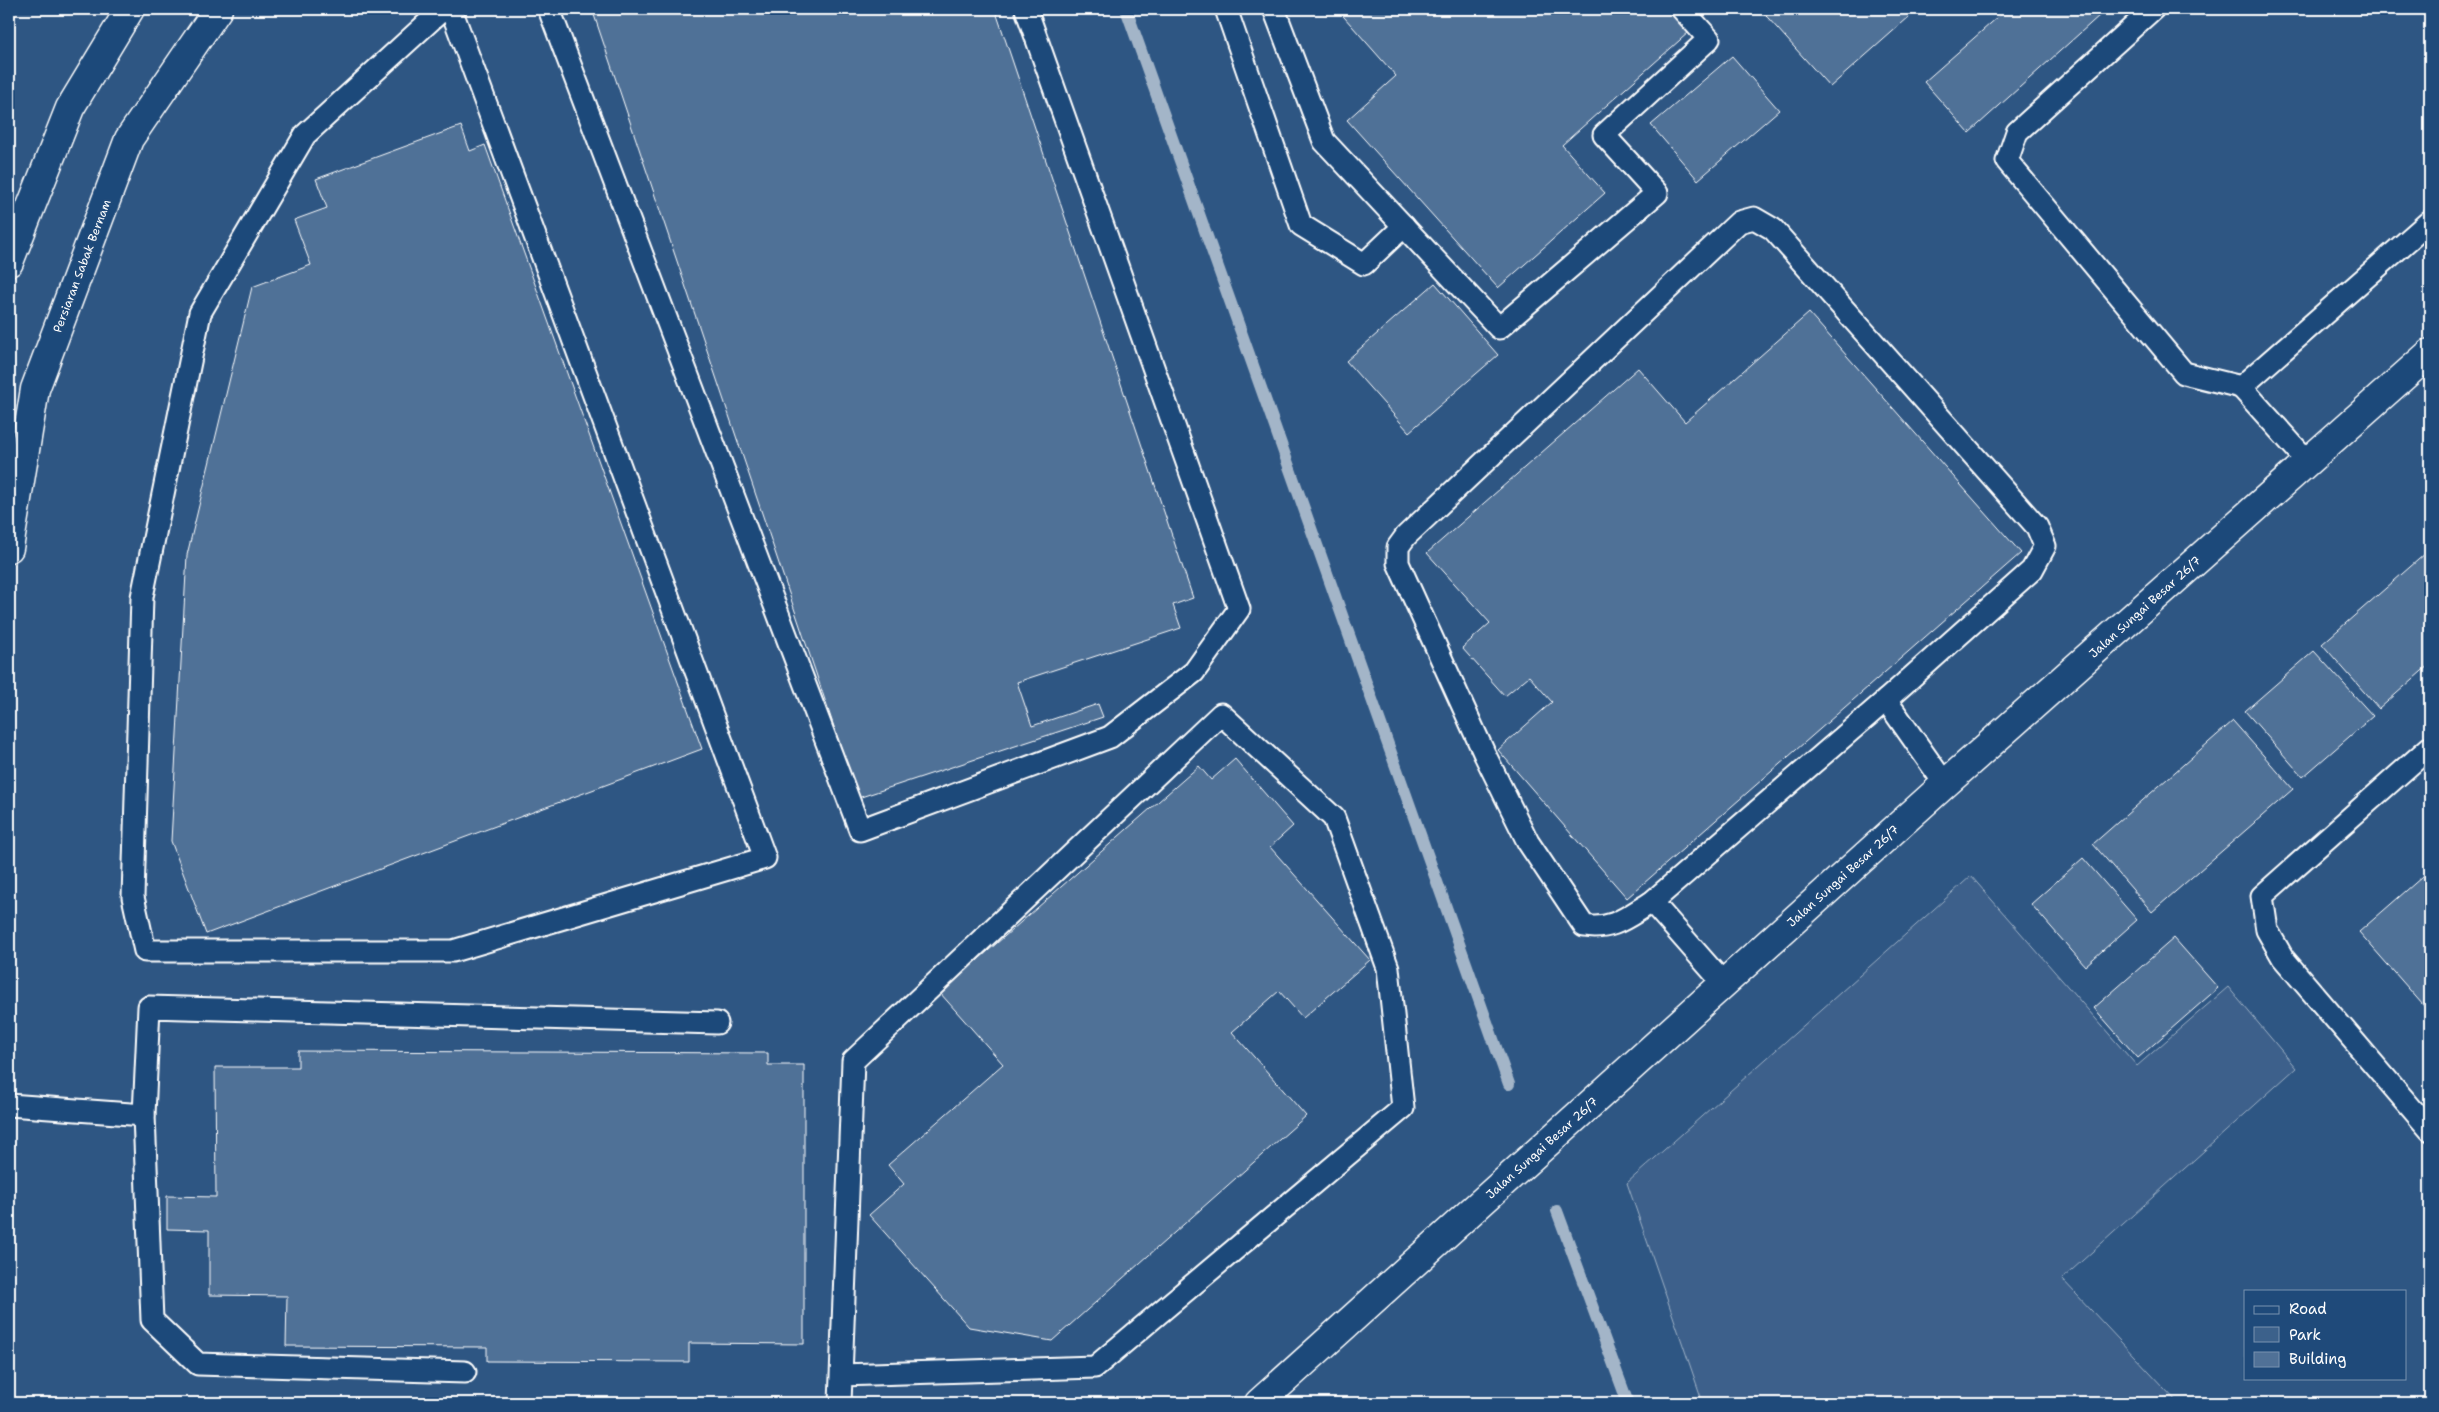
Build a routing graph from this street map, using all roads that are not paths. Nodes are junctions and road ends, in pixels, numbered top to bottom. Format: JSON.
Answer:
{"nodes":[{"id":1,"x":130,"y":9,"type":"edge"},
{"id":2,"x":218,"y":9,"type":"edge"},
{"id":3,"x":443,"y":9,"type":"edge"},
{"id":4,"x":451,"y":9,"type":"edge"},
{"id":5,"x":549,"y":9,"type":"edge"},
{"id":6,"x":1026,"y":9,"type":"edge"},
{"id":7,"x":1226,"y":9,"type":"edge"},
{"id":8,"x":1274,"y":9,"type":"edge"},
{"id":9,"x":1682,"y":9,"type":"edge"},
{"id":10,"x":2153,"y":9,"type":"edge"},
{"id":11,"x":17,"y":215,"type":"edge"},
{"id":12,"x":2430,"y":221,"type":"edge"},
{"id":13,"x":1404,"y":226,"type":"junction"},
{"id":14,"x":9,"y":262,"type":"edge"},
{"id":15,"x":2430,"y":354,"type":"edge"},
{"id":16,"x":2241,"y":387,"type":"junction"},
{"id":17,"x":2308,"y":462,"type":"junction"},
{"id":18,"x":9,"y":548,"type":"edge"},
{"id":19,"x":1886,"y":700,"type":"junction"},
{"id":20,"x":2430,"y":747,"type":"edge"},
{"id":21,"x":1945,"y":784,"type":"junction"},
{"id":22,"x":1652,"y":902,"type":"junction"},
{"id":23,"x":1724,"y":984,"type":"junction"},
{"id":24,"x":717,"y":1023,"type":"dead end"},
{"id":25,"x":9,"y":1105,"type":"edge"},
{"id":26,"x":144,"y":1116,"type":"junction"},
{"id":27,"x":2430,"y":1130,"type":"edge"},
{"id":28,"x":465,"y":1372,"type":"dead end"},
{"id":29,"x":841,"y":1375,"type":"junction"},
{"id":30,"x":840,"y":1403,"type":"edge"},
{"id":31,"x":1260,"y":1403,"type":"edge"}],
"edges":[{"from":1,"to":11,"type":"street"},
{"from":2,"to":18,"type":"street","name":"Persiaran Sabak Bernam"},
{"from":3,"to":4,"type":"lane"},
{"from":5,"to":6,"type":"lane"},
{"from":7,"to":13,"type":"lane"},
{"from":8,"to":13,"type":"lane"},
{"from":9,"to":13,"type":"lane"},
{"from":10,"to":16,"type":"lane"},
{"from":11,"to":14,"type":"street"},
{"from":12,"to":16,"type":"lane"},
{"from":15,"to":17,"type":"street","name":"Jalan Sungai Besar 26/7"},
{"from":16,"to":17,"type":"lane"},
{"from":17,"to":21,"type":"street","name":"Jalan Sungai Besar 26/7"},
{"from":19,"to":21,"type":"lane"},
{"from":19,"to":22,"type":"lane"},
{"from":19,"to":22,"type":"lane"},
{"from":20,"to":27,"type":"lane"},
{"from":21,"to":23,"type":"street","name":"Jalan Sungai Besar 26/7"},
{"from":22,"to":23,"type":"lane"},
{"from":23,"to":31,"type":"street","name":"Jalan Sungai Besar 26/7"},
{"from":24,"to":26,"type":"lane"},
{"from":25,"to":26,"type":"lane"},
{"from":26,"to":28,"type":"lane"},
{"from":29,"to":29,"type":"lane"},
{"from":29,"to":30,"type":"lane"}]}
